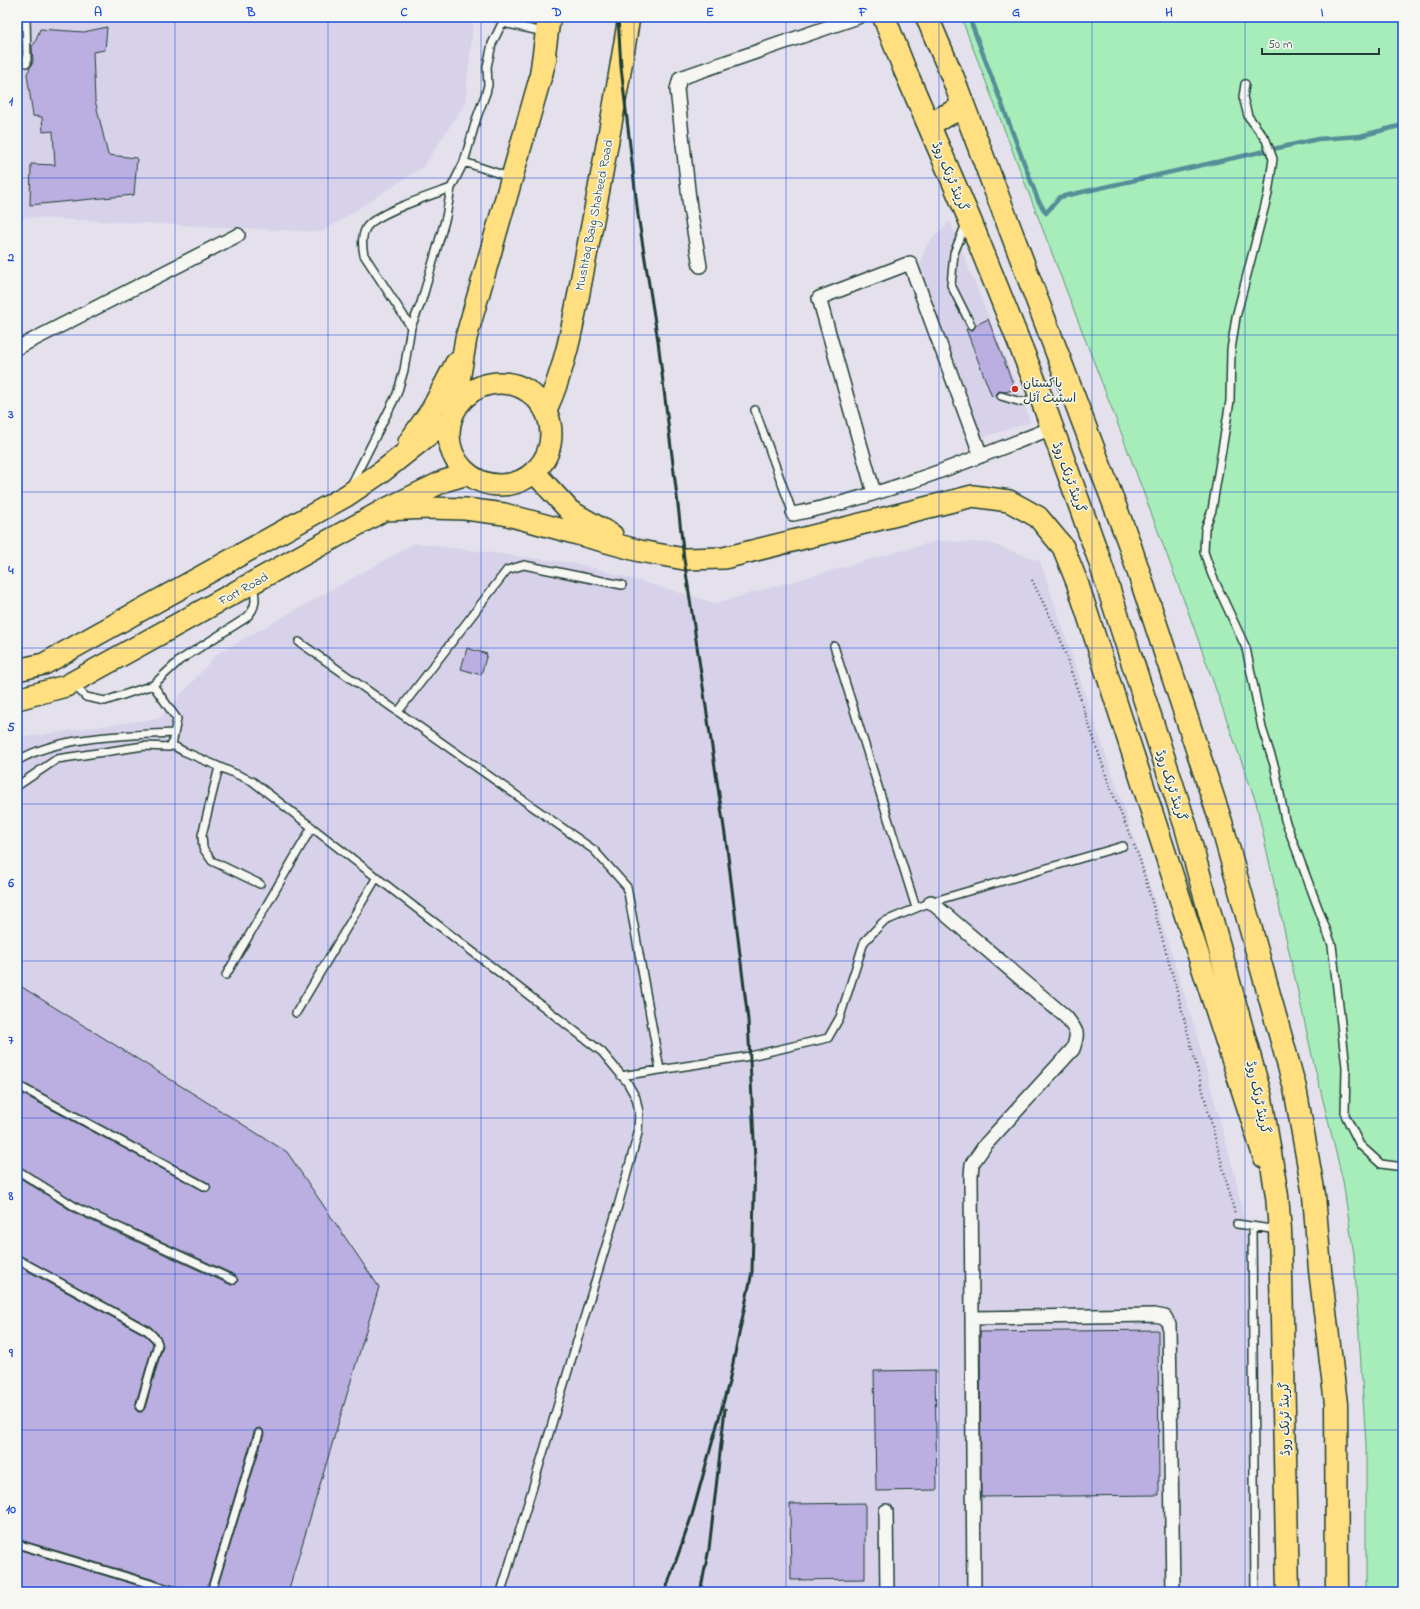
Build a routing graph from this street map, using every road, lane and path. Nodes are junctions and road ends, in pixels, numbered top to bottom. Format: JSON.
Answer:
{"nodes":[{"id":1,"x":26,"y":17,"type":"edge"},
{"id":2,"x":629,"y":17,"type":"edge"},
{"id":3,"x":858,"y":17,"type":"edge"},
{"id":4,"x":884,"y":17,"type":"edge"},
{"id":5,"x":927,"y":17,"type":"edge"},
{"id":6,"x":941,"y":17,"type":"edge"},
{"id":7,"x":504,"y":20,"type":"edge"},
{"id":8,"x":551,"y":22,"type":"edge"},
{"id":9,"x":26,"y":63,"type":"dead end"},
{"id":10,"x":541,"y":75,"type":"joint"},
{"id":11,"x":953,"y":78,"type":"junction"},
{"id":12,"x":1245,"y":84,"type":"dead end"},
{"id":13,"x":963,"y":107,"type":"junction"},
{"id":14,"x":929,"y":124,"type":"junction"},
{"id":15,"x":464,"y":162,"type":"junction"},
{"id":16,"x":512,"y":178,"type":"junction"},
{"id":17,"x":451,"y":188,"type":"junction"},
{"id":18,"x":969,"y":218,"type":"junction"},
{"id":19,"x":238,"y":235,"type":"dead end"},
{"id":20,"x":700,"y":266,"type":"dead end"},
{"id":21,"x":971,"y":325,"type":"dead end"},
{"id":22,"x":411,"y":327,"type":"junction"},
{"id":23,"x":466,"y":338,"type":"junction"},
{"id":24,"x":17,"y":348,"type":"edge"},
{"id":25,"x":1001,"y":396,"type":"dead end"},
{"id":26,"x":1041,"y":397,"type":"junction"},
{"id":27,"x":546,"y":410,"type":"junction"},
{"id":28,"x":755,"y":410,"type":"dead end"},
{"id":29,"x":454,"y":412,"type":"junction"},
{"id":30,"x":1052,"y":428,"type":"junction"},
{"id":31,"x":981,"y":456,"type":"junction"},
{"id":32,"x":383,"y":471,"type":"junction"},
{"id":33,"x":534,"y":472,"type":"junction"},
{"id":34,"x":468,"y":474,"type":"junction"},
{"id":35,"x":874,"y":493,"type":"junction"},
{"id":36,"x":346,"y":496,"type":"junction"},
{"id":37,"x":384,"y":510,"type":"junction"},
{"id":38,"x":793,"y":514,"type":"joint"},
{"id":39,"x":640,"y":551,"type":"junction"},
{"id":40,"x":1032,"y":580,"type":"dead end"},
{"id":41,"x":253,"y":582,"type":"junction"},
{"id":42,"x":622,"y":585,"type":"dead end"},
{"id":43,"x":299,"y":642,"type":"dead end"},
{"id":44,"x":834,"y":646,"type":"dead end"},
{"id":45,"x":17,"y":670,"type":"edge"},
{"id":46,"x":72,"y":683,"type":"junction"},
{"id":47,"x":153,"y":685,"type":"junction"},
{"id":48,"x":17,"y":699,"type":"edge"},
{"id":49,"x":398,"y":712,"type":"junction"},
{"id":50,"x":174,"y":733,"type":"junction"},
{"id":51,"x":172,"y":745,"type":"junction"},
{"id":52,"x":17,"y":761,"type":"edge"},
{"id":53,"x":219,"y":766,"type":"junction"},
{"id":54,"x":17,"y":786,"type":"edge"},
{"id":55,"x":312,"y":828,"type":"junction"},
{"id":56,"x":1123,"y":846,"type":"dead end"},
{"id":57,"x":377,"y":877,"type":"junction"},
{"id":58,"x":260,"y":884,"type":"dead end"},
{"id":59,"x":931,"y":902,"type":"junction"},
{"id":60,"x":916,"y":908,"type":"junction"},
{"id":61,"x":226,"y":974,"type":"dead end"},
{"id":62,"x":296,"y":1013,"type":"dead end"},
{"id":63,"x":660,"y":1070,"type":"junction"},
{"id":64,"x":621,"y":1076,"type":"junction"},
{"id":65,"x":17,"y":1085,"type":"edge"},
{"id":66,"x":1403,"y":1167,"type":"edge"},
{"id":67,"x":17,"y":1170,"type":"edge"},
{"id":68,"x":206,"y":1187,"type":"dead end"},
{"id":69,"x":1277,"y":1196,"type":"junction"},
{"id":70,"x":1237,"y":1224,"type":"joint"},
{"id":71,"x":1252,"y":1227,"type":"junction"},
{"id":72,"x":1280,"y":1230,"type":"junction"},
{"id":73,"x":17,"y":1259,"type":"edge"},
{"id":74,"x":233,"y":1280,"type":"dead end"},
{"id":75,"x":972,"y":1318,"type":"junction"},
{"id":76,"x":140,"y":1407,"type":"dead end"},
{"id":77,"x":259,"y":1433,"type":"dead end"},
{"id":78,"x":886,"y":1511,"type":"dead end"},
{"id":79,"x":1337,"y":1539,"type":"junction"},
{"id":80,"x":17,"y":1544,"type":"edge"},
{"id":81,"x":177,"y":1592,"type":"edge"},
{"id":82,"x":211,"y":1592,"type":"edge"},
{"id":83,"x":501,"y":1592,"type":"edge"},
{"id":84,"x":887,"y":1592,"type":"edge"},
{"id":85,"x":974,"y":1592,"type":"edge"},
{"id":86,"x":1173,"y":1592,"type":"edge"},
{"id":87,"x":1255,"y":1592,"type":"edge"},
{"id":88,"x":1288,"y":1592,"type":"edge"},
{"id":89,"x":1337,"y":1592,"type":"edge"},
{"id":90,"x":1343,"y":1592,"type":"edge"}],
"edges":[{"from":1,"to":9,"type":"lane"},
{"from":2,"to":27,"type":"main road","name":"Mushtaq Baig Shaheed Road"},
{"from":3,"to":20,"type":"street"},
{"from":4,"to":14,"type":"highway","name":"گرینڈ ٹرنک روڈ"},
{"from":5,"to":11,"type":"highway"},
{"from":6,"to":11,"type":"highway"},
{"from":7,"to":8,"type":"lane"},
{"from":7,"to":15,"type":"lane"},
{"from":8,"to":10,"type":"highway"},
{"from":10,"to":16,"type":"main road"},
{"from":11,"to":13,"type":"highway"},
{"from":12,"to":66,"type":"lane"},
{"from":13,"to":14,"type":"highway"},
{"from":13,"to":79,"type":"highway"},
{"from":14,"to":18,"type":"highway","name":"گرینڈ ٹرنک روڈ"},
{"from":15,"to":16,"type":"lane"},
{"from":15,"to":17,"type":"lane"},
{"from":16,"to":23,"type":"main road"},
{"from":17,"to":22,"type":"lane"},
{"from":17,"to":22,"type":"lane"},
{"from":18,"to":21,"type":"lane"},
{"from":18,"to":26,"type":"highway","name":"گرینڈ ٹرنک روڈ"},
{"from":19,"to":24,"type":"street"},
{"from":22,"to":36,"type":"lane"},
{"from":23,"to":29,"type":"main road"},
{"from":23,"to":32,"type":"main road"},
{"from":25,"to":26,"type":"lane"},
{"from":26,"to":30,"type":"highway","name":"گرینڈ ٹرنک روڈ"},
{"from":27,"to":29,"type":"main road"},
{"from":27,"to":33,"type":"main road"},
{"from":28,"to":38,"type":"lane"},
{"from":29,"to":32,"type":"main road"},
{"from":29,"to":34,"type":"main road"},
{"from":30,"to":31,"type":"street"},
{"from":30,"to":69,"type":"highway","name":"گرینڈ ٹرنک روڈ"},
{"from":31,"to":35,"type":"street"},
{"from":31,"to":35,"type":"street"},
{"from":32,"to":36,"type":"main road"},
{"from":33,"to":34,"type":"main road"},
{"from":33,"to":39,"type":"main road"},
{"from":34,"to":37,"type":"main road","name":"Fort Road"},
{"from":35,"to":38,"type":"street"},
{"from":36,"to":45,"type":"main road"},
{"from":37,"to":39,"type":"main road"},
{"from":37,"to":41,"type":"main road","name":"Fort Road"},
{"from":39,"to":69,"type":"main road"},
{"from":40,"to":70,"type":"path"},
{"from":41,"to":46,"type":"main road","name":"Fort Road"},
{"from":41,"to":47,"type":"lane"},
{"from":42,"to":49,"type":"lane"},
{"from":43,"to":49,"type":"lane"},
{"from":44,"to":60,"type":"lane"},
{"from":46,"to":47,"type":"lane"},
{"from":46,"to":48,"type":"main road","name":"Fort Road"},
{"from":47,"to":50,"type":"lane"},
{"from":49,"to":63,"type":"lane"},
{"from":50,"to":51,"type":"lane"},
{"from":50,"to":52,"type":"lane"},
{"from":51,"to":53,"type":"lane"},
{"from":51,"to":54,"type":"lane"},
{"from":53,"to":55,"type":"lane"},
{"from":53,"to":58,"type":"lane"},
{"from":55,"to":57,"type":"lane"},
{"from":55,"to":61,"type":"lane"},
{"from":56,"to":59,"type":"lane"},
{"from":57,"to":62,"type":"lane"},
{"from":57,"to":64,"type":"lane"},
{"from":59,"to":60,"type":"lane"},
{"from":59,"to":75,"type":"street"},
{"from":60,"to":63,"type":"lane"},
{"from":63,"to":64,"type":"lane"},
{"from":64,"to":83,"type":"lane"},
{"from":65,"to":68,"type":"lane"},
{"from":67,"to":74,"type":"lane"},
{"from":69,"to":72,"type":"highway","name":"گرینڈ ٹرنک روڈ"},
{"from":70,"to":71,"type":"lane"},
{"from":71,"to":72,"type":"lane"},
{"from":71,"to":87,"type":"lane"},
{"from":72,"to":88,"type":"highway","name":"گرینڈ ٹرنک روڈ"},
{"from":73,"to":76,"type":"lane"},
{"from":75,"to":85,"type":"street"},
{"from":75,"to":86,"type":"street"},
{"from":77,"to":82,"type":"lane"},
{"from":78,"to":84,"type":"street"},
{"from":79,"to":89,"type":"highway"},
{"from":79,"to":90,"type":"lane"},
{"from":80,"to":81,"type":"lane"}]}
